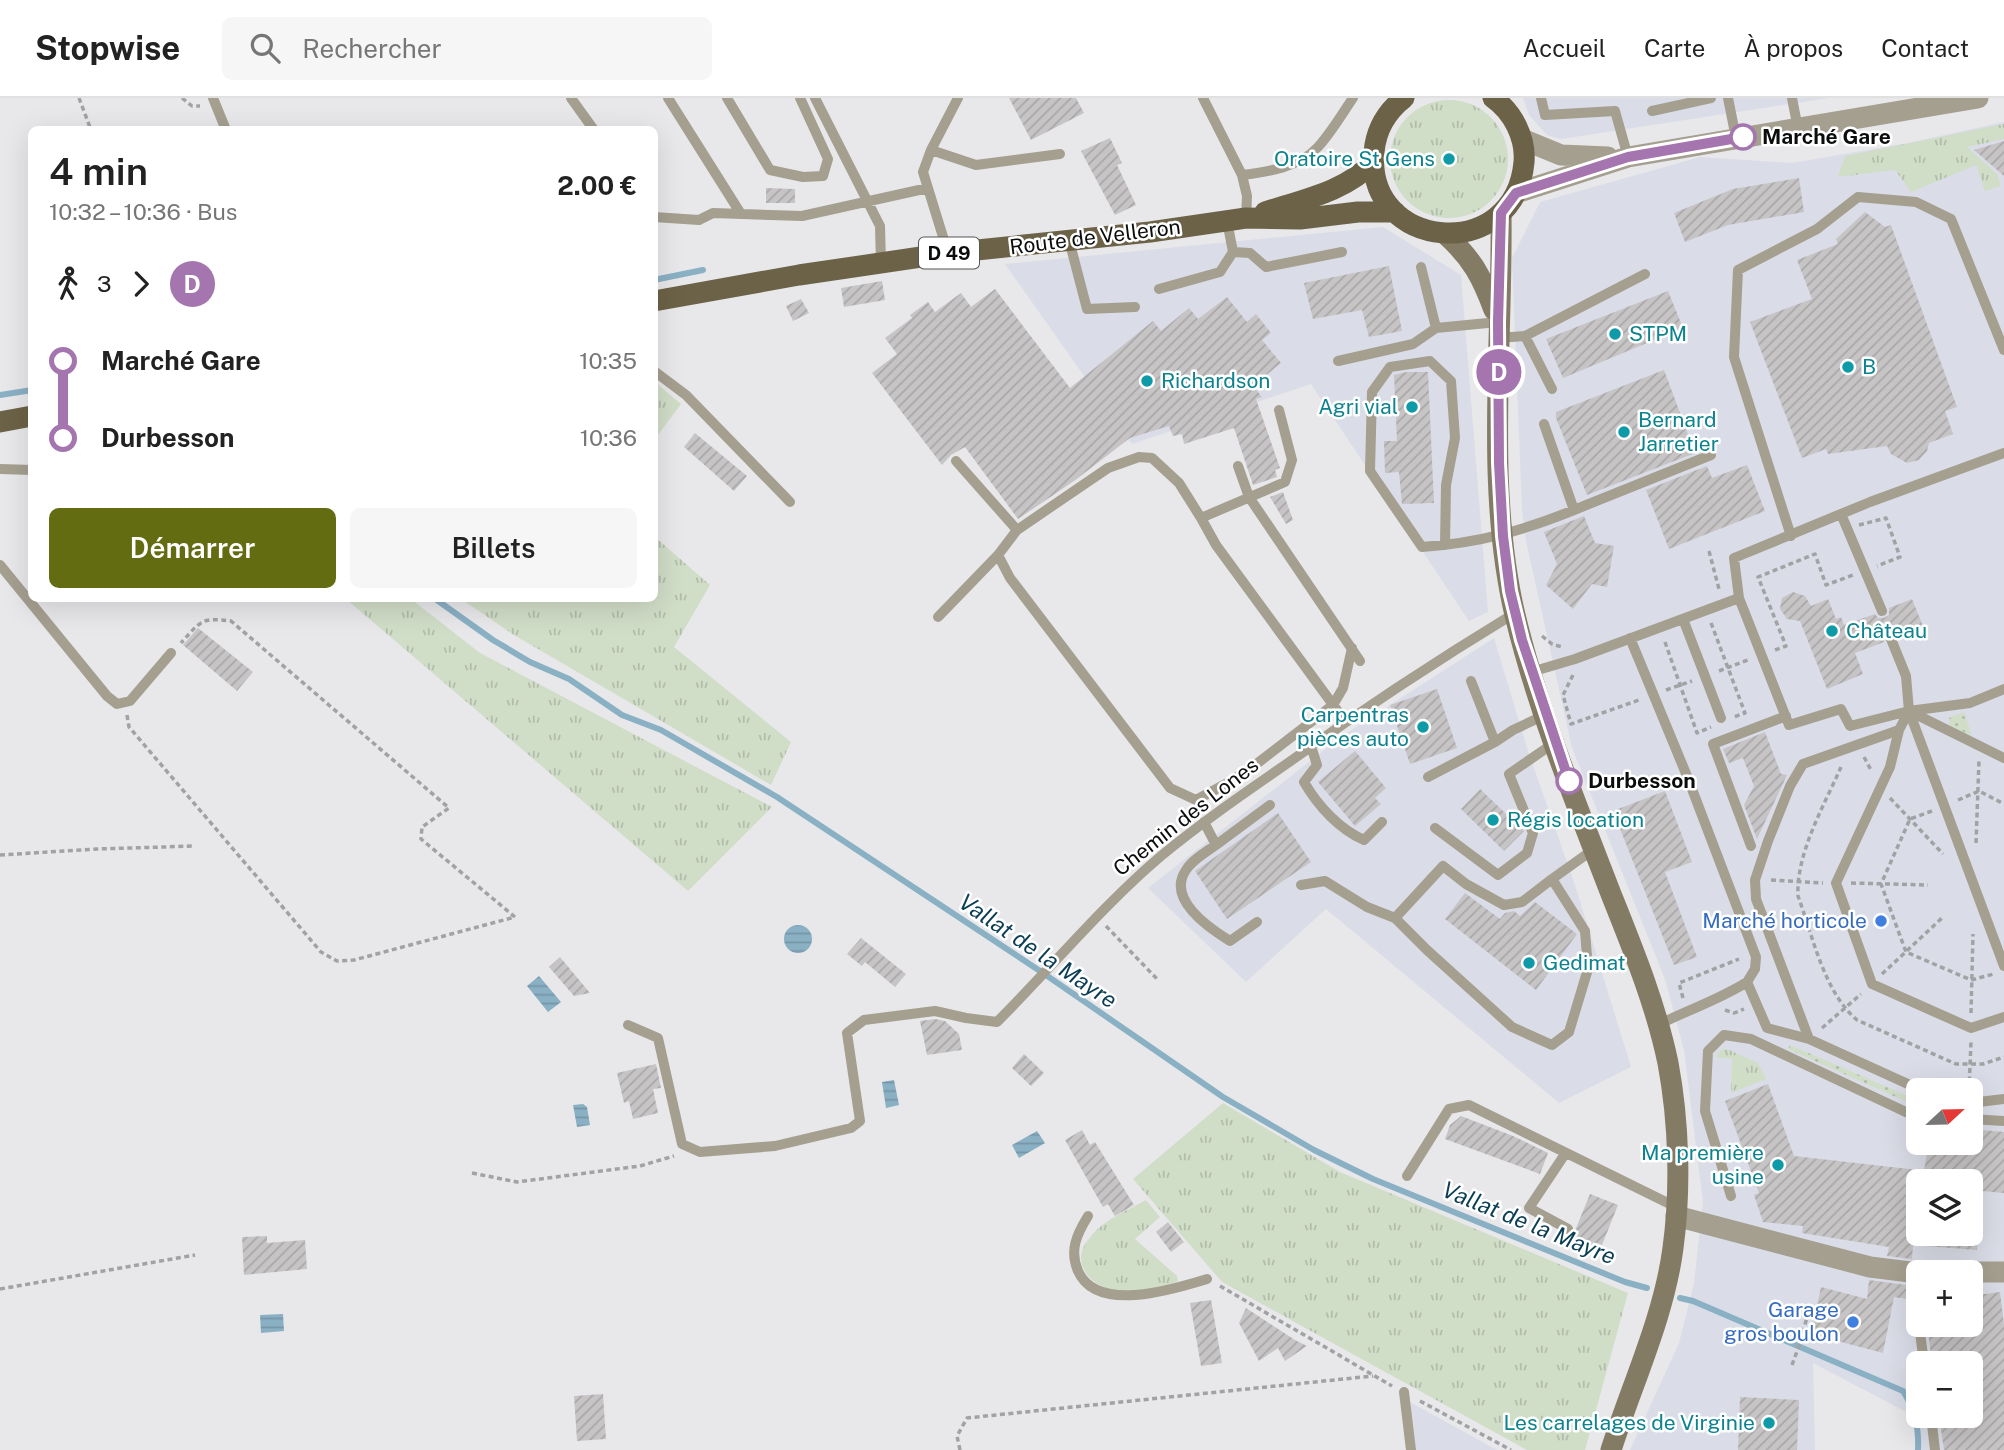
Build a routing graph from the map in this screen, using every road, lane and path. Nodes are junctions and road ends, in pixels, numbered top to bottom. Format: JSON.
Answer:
{"nodes":[{"id":1,"x":79,"y":98,"type":"edge"},
{"id":2,"x":213,"y":98,"type":"edge"},
{"id":3,"x":571,"y":98,"type":"edge"},
{"id":4,"x":668,"y":98,"type":"edge"},
{"id":5,"x":727,"y":98,"type":"edge"},
{"id":6,"x":800,"y":98,"type":"edge"},
{"id":7,"x":815,"y":98,"type":"edge"},
{"id":8,"x":958,"y":98,"type":"edge"},
{"id":9,"x":1203,"y":98,"type":"edge"},
{"id":10,"x":1353,"y":98,"type":"edge"},
{"id":11,"x":1404,"y":98,"type":"edge"},
{"id":12,"x":1493,"y":98,"type":"edge"},
{"id":13,"x":1541,"y":98,"type":"edge"},
{"id":14,"x":1711,"y":98,"type":"edge"},
{"id":15,"x":1728,"y":98,"type":"edge"},
{"id":16,"x":1792,"y":98,"type":"edge"},
{"id":17,"x":1978,"y":98,"type":"edge"},
{"id":18,"x":1652,"y":111,"type":"dead end"},
{"id":19,"x":90,"y":126,"type":"edge"},
{"id":20,"x":224,"y":126,"type":"edge"},
{"id":21,"x":591,"y":126,"type":"edge"},
{"id":22,"x":1798,"y":129,"type":"junction"},
{"id":23,"x":1736,"y":138,"type":"junction"},
{"id":24,"x":1522,"y":139,"type":"junction"},
{"id":25,"x":932,"y":150,"type":"junction"},
{"id":26,"x":1060,"y":154,"type":"dead end"},
{"id":27,"x":1628,"y":157,"type":"junction"},
{"id":28,"x":1373,"y":162,"type":"junction"},
{"id":29,"x":1242,"y":175,"type":"junction"},
{"id":30,"x":928,"y":188,"type":"junction"},
{"id":31,"x":1516,"y":193,"type":"junction"},
{"id":32,"x":867,"y":202,"type":"junction"},
{"id":33,"x":1395,"y":212,"type":"junction"},
{"id":34,"x":1501,"y":213,"type":"junction"},
{"id":35,"x":741,"y":214,"type":"junction"},
{"id":36,"x":658,"y":217,"type":"edge"},
{"id":37,"x":1237,"y":219,"type":"junction"},
{"id":38,"x":1445,"y":234,"type":"junction"},
{"id":39,"x":1069,"y":240,"type":"junction"},
{"id":40,"x":1233,"y":252,"type":"junction"},
{"id":41,"x":1342,"y":252,"type":"dead end"},
{"id":42,"x":948,"y":253,"type":"junction"},
{"id":43,"x":881,"y":263,"type":"junction"},
{"id":44,"x":1421,"y":267,"type":"dead end"},
{"id":45,"x":1645,"y":274,"type":"dead end"},
{"id":46,"x":1159,"y":289,"type":"dead end"},
{"id":47,"x":658,"y":300,"type":"edge"},
{"id":48,"x":1135,"y":307,"type":"dead end"},
{"id":49,"x":1436,"y":328,"type":"junction"},
{"id":50,"x":1498,"y":330,"type":"junction"},
{"id":51,"x":1525,"y":336,"type":"junction"},
{"id":52,"x":2004,"y":350,"type":"edge"},
{"id":53,"x":1338,"y":361,"type":"dead end"},
{"id":54,"x":658,"y":374,"type":"edge"},
{"id":55,"x":1552,"y":389,"type":"dead end"},
{"id":56,"x":1279,"y":410,"type":"dead end"},
{"id":57,"x":28,"y":417,"type":"edge"},
{"id":58,"x":0,"y":422,"type":"edge"},
{"id":59,"x":1544,"y":424,"type":"dead end"},
{"id":60,"x":2004,"y":453,"type":"edge"},
{"id":61,"x":1711,"y":455,"type":"dead end"},
{"id":62,"x":956,"y":461,"type":"dead end"},
{"id":63,"x":1238,"y":466,"type":"dead end"},
{"id":64,"x":0,"y":469,"type":"edge"},
{"id":65,"x":28,"y":470,"type":"edge"},
{"id":66,"x":1249,"y":497,"type":"junction"},
{"id":67,"x":790,"y":502,"type":"dead end"},
{"id":68,"x":1574,"y":510,"type":"junction"},
{"id":69,"x":1841,"y":514,"type":"junction"},
{"id":70,"x":1200,"y":518,"type":"junction"},
{"id":71,"x":1846,"y":527,"type":"junction"},
{"id":72,"x":1017,"y":530,"type":"junction"},
{"id":73,"x":1503,"y":536,"type":"junction"},
{"id":74,"x":1791,"y":536,"type":"junction"},
{"id":75,"x":1445,"y":545,"type":"junction"},
{"id":76,"x":998,"y":555,"type":"junction"},
{"id":77,"x":0,"y":565,"type":"edge"},
{"id":78,"x":1865,"y":571,"type":"junction"},
{"id":79,"x":1739,"y":598,"type":"junction"},
{"id":80,"x":28,"y":599,"type":"edge"},
{"id":81,"x":30,"y":602,"type":"edge"},
{"id":82,"x":1704,"y":611,"type":"junction"},
{"id":83,"x":1882,"y":611,"type":"dead end"},
{"id":84,"x":1515,"y":613,"type":"junction"},
{"id":85,"x":938,"y":617,"type":"dead end"},
{"id":86,"x":1683,"y":619,"type":"junction"},
{"id":87,"x":1542,"y":636,"type":"dead end"},
{"id":88,"x":1630,"y":638,"type":"junction"},
{"id":89,"x":1891,"y":639,"type":"dead end"},
{"id":90,"x":1352,"y":648,"type":"junction"},
{"id":91,"x":171,"y":653,"type":"joint"},
{"id":92,"x":1575,"y":659,"type":"junction"},
{"id":93,"x":1360,"y":661,"type":"dead end"},
{"id":94,"x":1729,"y":667,"type":"dead end"},
{"id":95,"x":1531,"y":672,"type":"junction"},
{"id":96,"x":1471,"y":681,"type":"dead end"},
{"id":97,"x":2004,"y":689,"type":"edge"},
{"id":98,"x":1644,"y":698,"type":"dead end"},
{"id":99,"x":124,"y":702,"type":"junction"},
{"id":100,"x":1333,"y":705,"type":"junction"},
{"id":101,"x":1909,"y":711,"type":"junction"},
{"id":102,"x":1545,"y":715,"type":"junction"},
{"id":103,"x":1721,"y":718,"type":"dead end"},
{"id":104,"x":1787,"y":720,"type":"junction"},
{"id":105,"x":1345,"y":722,"type":"junction"},
{"id":106,"x":1899,"y":730,"type":"junction"},
{"id":107,"x":1495,"y":742,"type":"junction"},
{"id":108,"x":1554,"y":743,"type":"junction"},
{"id":109,"x":1311,"y":746,"type":"junction"},
{"id":110,"x":1979,"y":747,"type":"junction"},
{"id":111,"x":2004,"y":758,"type":"edge"},
{"id":112,"x":1428,"y":777,"type":"dead end"},
{"id":113,"x":1979,"y":791,"type":"junction"},
{"id":114,"x":2004,"y":804,"type":"edge"},
{"id":115,"x":1270,"y":805,"type":"dead end"},
{"id":116,"x":1944,"y":806,"type":"junction"},
{"id":117,"x":1204,"y":822,"type":"junction"},
{"id":118,"x":1382,"y":822,"type":"dead end"},
{"id":119,"x":1435,"y":828,"type":"dead end"},
{"id":120,"x":1976,"y":843,"type":"dead end"},
{"id":121,"x":1216,"y":845,"type":"junction"},
{"id":122,"x":195,"y":846,"type":"dead end"},
{"id":123,"x":1751,"y":846,"type":"dead end"},
{"id":124,"x":1594,"y":849,"type":"junction"},
{"id":125,"x":0,"y":855,"type":"edge"},
{"id":126,"x":1552,"y":879,"type":"junction"},
{"id":127,"x":1301,"y":885,"type":"dead end"},
{"id":128,"x":1098,"y":916,"type":"junction"},
{"id":129,"x":1395,"y":918,"type":"junction"},
{"id":130,"x":1257,"y":922,"type":"dead end"},
{"id":131,"x":1739,"y":959,"type":"dead end"},
{"id":132,"x":2004,"y":969,"type":"edge"},
{"id":133,"x":1159,"y":981,"type":"dead end"},
{"id":134,"x":1747,"y":982,"type":"junction"},
{"id":135,"x":1683,"y":997,"type":"dead end"},
{"id":136,"x":1756,"y":1004,"type":"junction"},
{"id":137,"x":1714,"y":1013,"type":"dead end"},
{"id":138,"x":2004,"y":1017,"type":"edge"},
{"id":139,"x":1658,"y":1025,"type":"junction"},
{"id":140,"x":628,"y":1026,"type":"dead end"},
{"id":141,"x":1809,"y":1039,"type":"junction"},
{"id":142,"x":1906,"y":1083,"type":"edge"},
{"id":143,"x":2004,"y":1099,"type":"edge"},
{"id":144,"x":1983,"y":1101,"type":"edge"},
{"id":145,"x":1906,"y":1112,"type":"edge"},
{"id":146,"x":1983,"y":1120,"type":"edge"},
{"id":147,"x":2004,"y":1121,"type":"edge"},
{"id":148,"x":700,"y":1152,"type":"junction"},
{"id":149,"x":1565,"y":1154,"type":"junction"},
{"id":150,"x":472,"y":1173,"type":"dead end"},
{"id":151,"x":1407,"y":1176,"type":"dead end"},
{"id":152,"x":1731,"y":1196,"type":"dead end"},
{"id":153,"x":1676,"y":1212,"type":"junction"},
{"id":154,"x":1088,"y":1216,"type":"dead end"},
{"id":155,"x":1568,"y":1229,"type":"dead end"},
{"id":156,"x":195,"y":1255,"type":"dead end"},
{"id":157,"x":1906,"y":1272,"type":"edge"},
{"id":158,"x":1983,"y":1272,"type":"edge"},
{"id":159,"x":2004,"y":1272,"type":"edge"},
{"id":160,"x":1207,"y":1279,"type":"joint"},
{"id":161,"x":0,"y":1289,"type":"edge"},
{"id":162,"x":1810,"y":1306,"type":"dead end"},
{"id":163,"x":1792,"y":1365,"type":"dead end"},
{"id":164,"x":1373,"y":1376,"type":"junction"},
{"id":165,"x":1404,"y":1392,"type":"junction"},
{"id":166,"x":1932,"y":1428,"type":"edge"},
{"id":167,"x":960,"y":1450,"type":"edge"},
{"id":168,"x":1411,"y":1450,"type":"edge"},
{"id":169,"x":1511,"y":1450,"type":"edge"},
{"id":170,"x":1611,"y":1450,"type":"edge"},
{"id":171,"x":1935,"y":1450,"type":"edge"}],
"edges":[{"from":1,"to":19,"type":"path"},
{"from":2,"to":20,"type":"lane"},
{"from":3,"to":21,"type":"lane"},
{"from":4,"to":35,"type":"lane"},
{"from":5,"to":6,"type":"lane"},
{"from":7,"to":32,"type":"lane"},
{"from":8,"to":25,"type":"lane"},
{"from":9,"to":29,"type":"lane"},
{"from":10,"to":29,"type":"lane"},
{"from":11,"to":28,"type":"main road"},
{"from":12,"to":24,"type":"main road"},
{"from":13,"to":27,"type":"lane"},
{"from":14,"to":18,"type":"lane"},
{"from":15,"to":23,"type":"lane"},
{"from":16,"to":22,"type":"lane"},
{"from":17,"to":22,"type":"street"},
{"from":22,"to":23,"type":"street"},
{"from":23,"to":27,"type":"street"},
{"from":24,"to":27,"type":"street"},
{"from":24,"to":31,"type":"main road"},
{"from":25,"to":26,"type":"lane"},
{"from":25,"to":30,"type":"lane"},
{"from":27,"to":31,"type":"street"},
{"from":28,"to":33,"type":"main road"},
{"from":28,"to":37,"type":"main road","name":"Route de Velleron","number":"D 49"},
{"from":29,"to":37,"type":"lane"},
{"from":30,"to":32,"type":"lane"},
{"from":30,"to":42,"type":"lane"},
{"from":31,"to":34,"type":"main road"},
{"from":32,"to":35,"type":"lane"},
{"from":32,"to":43,"type":"lane"},
{"from":33,"to":37,"type":"main road","name":"Route de Velleron","number":"D 49"},
{"from":33,"to":38,"type":"main road"},
{"from":34,"to":38,"type":"main road"},
{"from":34,"to":50,"type":"main road"},
{"from":35,"to":36,"type":"lane"},
{"from":37,"to":39,"type":"main road","name":"Route de Velleron","number":"D 49"},
{"from":37,"to":40,"type":"lane"},
{"from":38,"to":50,"type":"main road"},
{"from":39,"to":42,"type":"main road","name":"Route de Velleron","number":"D 49"},
{"from":39,"to":48,"type":"lane"},
{"from":40,"to":41,"type":"lane"},
{"from":40,"to":46,"type":"lane"},
{"from":42,"to":43,"type":"main road","name":"Route de Velleron","number":"D 49"},
{"from":43,"to":47,"type":"main road","name":"Route de Velleron","number":"D 49"},
{"from":44,"to":49,"type":"lane"},
{"from":45,"to":51,"type":"lane"},
{"from":49,"to":50,"type":"lane"},
{"from":49,"to":53,"type":"lane"},
{"from":50,"to":51,"type":"lane"},
{"from":50,"to":73,"type":"main road"},
{"from":51,"to":55,"type":"lane"},
{"from":52,"to":74,"type":"lane"},
{"from":54,"to":67,"type":"lane"},
{"from":56,"to":66,"type":"lane"},
{"from":57,"to":58,"type":"main road"},
{"from":59,"to":68,"type":"lane"},
{"from":60,"to":69,"type":"lane"},
{"from":61,"to":68,"type":"lane"},
{"from":62,"to":72,"type":"lane"},
{"from":63,"to":66,"type":"lane"},
{"from":64,"to":65,"type":"lane"},
{"from":66,"to":70,"type":"lane"},
{"from":66,"to":90,"type":"lane"},
{"from":68,"to":73,"type":"lane"},
{"from":69,"to":71,"type":"lane"},
{"from":69,"to":74,"type":"lane"},
{"from":70,"to":72,"type":"lane"},
{"from":70,"to":100,"type":"lane"},
{"from":71,"to":78,"type":"lane"},
{"from":71,"to":78,"type":"path"},
{"from":72,"to":76,"type":"lane"},
{"from":73,"to":75,"type":"lane"},
{"from":73,"to":84,"type":"main road"},
{"from":74,"to":79,"type":"lane"},
{"from":75,"to":75,"type":"lane"},
{"from":76,"to":85,"type":"lane"},
{"from":76,"to":100,"type":"lane"},
{"from":77,"to":80,"type":"lane"},
{"from":78,"to":83,"type":"lane"},
{"from":79,"to":82,"type":"lane"},
{"from":79,"to":104,"type":"lane"},
{"from":81,"to":99,"type":"lane"},
{"from":82,"to":86,"type":"lane"},
{"from":82,"to":94,"type":"path"},
{"from":84,"to":95,"type":"main road"},
{"from":84,"to":105,"type":"lane","name":"Chemin des Lones"},
{"from":86,"to":88,"type":"lane"},
{"from":86,"to":103,"type":"lane"},
{"from":87,"to":92,"type":"path"},
{"from":88,"to":92,"type":"lane"},
{"from":88,"to":134,"type":"lane"},
{"from":89,"to":101,"type":"lane"},
{"from":90,"to":93,"type":"lane"},
{"from":90,"to":100,"type":"lane"},
{"from":91,"to":99,"type":"lane"},
{"from":91,"to":99,"type":"path"},
{"from":92,"to":95,"type":"lane"},
{"from":92,"to":98,"type":"path"},
{"from":95,"to":102,"type":"main road"},
{"from":96,"to":107,"type":"lane"},
{"from":97,"to":101,"type":"lane"},
{"from":100,"to":105,"type":"lane"},
{"from":101,"to":104,"type":"lane"},
{"from":101,"to":106,"type":"lane"},
{"from":101,"to":110,"type":"lane"},
{"from":101,"to":116,"type":"lane"},
{"from":102,"to":107,"type":"lane"},
{"from":102,"to":108,"type":"main road"},
{"from":104,"to":123,"type":"lane"},
{"from":105,"to":109,"type":"lane","name":"Chemin des Lones"},
{"from":106,"to":138,"type":"lane"},
{"from":106,"to":141,"type":"lane"},
{"from":107,"to":112,"type":"lane"},
{"from":108,"to":119,"type":"lane"},
{"from":108,"to":124,"type":"main road"},
{"from":109,"to":117,"type":"lane","name":"Chemin des Lones"},
{"from":109,"to":118,"type":"lane"},
{"from":110,"to":111,"type":"lane"},
{"from":110,"to":113,"type":"path"},
{"from":113,"to":114,"type":"path"},
{"from":113,"to":116,"type":"path"},
{"from":113,"to":120,"type":"path"},
{"from":115,"to":121,"type":"lane"},
{"from":116,"to":132,"type":"lane"},
{"from":116,"to":132,"type":"path"},
{"from":117,"to":121,"type":"lane"},
{"from":117,"to":128,"type":"lane","name":"Chemin des Lones"},
{"from":121,"to":130,"type":"lane"},
{"from":122,"to":125,"type":"path"},
{"from":124,"to":126,"type":"lane"},
{"from":124,"to":139,"type":"main road"},
{"from":126,"to":129,"type":"lane"},
{"from":126,"to":129,"type":"lane"},
{"from":127,"to":129,"type":"lane"},
{"from":128,"to":133,"type":"path"},
{"from":128,"to":148,"type":"lane","name":"Chemin des Lones"},
{"from":131,"to":135,"type":"path"},
{"from":134,"to":136,"type":"lane"},
{"from":134,"to":139,"type":"lane"},
{"from":136,"to":137,"type":"path"},
{"from":136,"to":141,"type":"lane"},
{"from":139,"to":153,"type":"main road"},
{"from":140,"to":148,"type":"lane"},
{"from":141,"to":142,"type":"lane"},
{"from":143,"to":144,"type":"lane"},
{"from":145,"to":152,"type":"lane"},
{"from":146,"to":147,"type":"lane"},
{"from":148,"to":150,"type":"path"},
{"from":149,"to":151,"type":"lane"},
{"from":149,"to":153,"type":"lane"},
{"from":149,"to":155,"type":"lane"},
{"from":153,"to":157,"type":"street"},
{"from":153,"to":170,"type":"main road"},
{"from":154,"to":160,"type":"lane"},
{"from":156,"to":161,"type":"path"},
{"from":158,"to":159,"type":"street"},
{"from":160,"to":164,"type":"path"},
{"from":162,"to":163,"type":"path"},
{"from":164,"to":165,"type":"path"},
{"from":164,"to":167,"type":"path"},
{"from":165,"to":168,"type":"lane"},
{"from":165,"to":169,"type":"path"},
{"from":166,"to":171,"type":"lane"}]}
